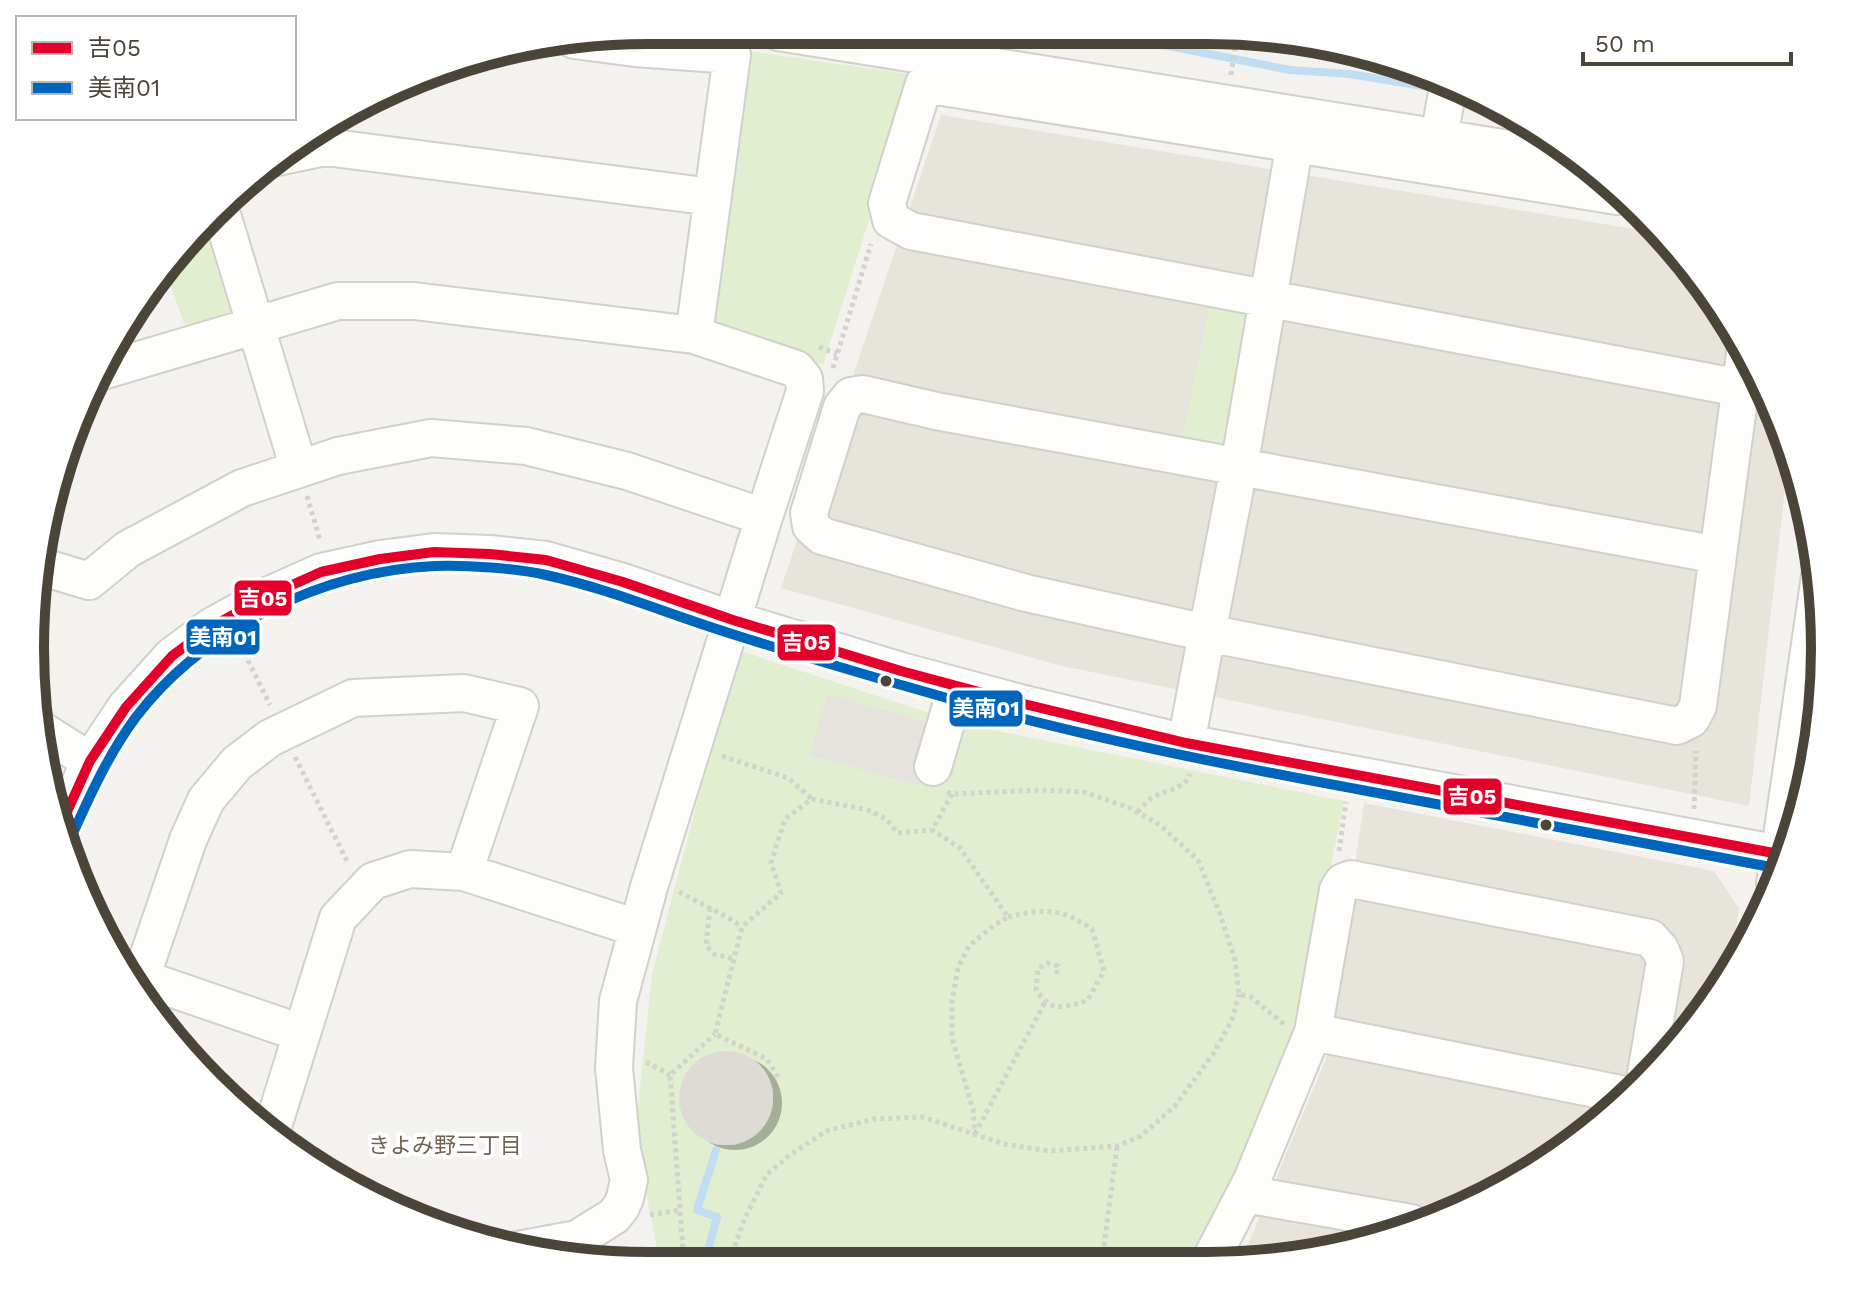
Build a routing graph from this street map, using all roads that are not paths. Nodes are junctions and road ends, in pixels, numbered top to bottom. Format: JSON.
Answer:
{"nodes":[{"id":1,"x":853,"y":44,"type":"edge"},
{"id":2,"x":611,"y":45,"type":"edge"},
{"id":3,"x":1447,"y":94,"type":"edge"},
{"id":4,"x":1439,"y":138,"type":"junction"},
{"id":5,"x":1295,"y":143,"type":"junction"},
{"id":6,"x":304,"y":152,"type":"edge"},
{"id":7,"x":1558,"y":157,"type":"edge"},
{"id":8,"x":1605,"y":194,"type":"edge"},
{"id":9,"x":712,"y":197,"type":"junction"},
{"id":10,"x":223,"y":219,"type":"edge"},
{"id":11,"x":1270,"y":299,"type":"junction"},
{"id":12,"x":255,"y":325,"type":"junction"},
{"id":13,"x":694,"y":335,"type":"junction"},
{"id":14,"x":113,"y":368,"type":"edge"},
{"id":15,"x":1743,"y":369,"type":"edge"},
{"id":16,"x":1740,"y":388,"type":"junction"},
{"id":17,"x":1239,"y":467,"type":"junction"},
{"id":18,"x":299,"y":469,"type":"junction"},
{"id":19,"x":764,"y":517,"type":"junction"},
{"id":20,"x":1718,"y":555,"type":"junction"},
{"id":21,"x":49,"y":569,"type":"edge"},
{"id":22,"x":733,"y":620,"type":"junction"},
{"id":23,"x":1207,"y":633,"type":"junction"},
{"id":24,"x":1811,"y":639,"type":"edge"},
{"id":25,"x":957,"y":686,"type":"junction"},
{"id":26,"x":51,"y":736,"type":"edge"},
{"id":27,"x":1189,"y":754,"type":"junction"},
{"id":28,"x":90,"y":761,"type":"junction"},
{"id":29,"x":943,"y":780,"type":"road end"},
{"id":30,"x":67,"y":811,"type":"edge"},
{"id":31,"x":1783,"y":828,"type":"edge"},
{"id":32,"x":1769,"y":868,"type":"edge"},
{"id":33,"x":464,"y":872,"type":"junction"},
{"id":34,"x":637,"y":928,"type":"junction"},
{"id":35,"x":141,"y":977,"type":"edge"},
{"id":36,"x":143,"y":979,"type":"edge"},
{"id":37,"x":1313,"y":1032,"type":"junction"},
{"id":38,"x":301,"y":1033,"type":"junction"},
{"id":39,"x":1648,"y":1059,"type":"edge"},
{"id":40,"x":1615,"y":1093,"type":"edge"},
{"id":41,"x":274,"y":1122,"type":"edge"},
{"id":42,"x":1245,"y":1194,"type":"junction"},
{"id":43,"x":1398,"y":1221,"type":"edge"},
{"id":44,"x":551,"y":1244,"type":"edge"},
{"id":45,"x":1215,"y":1252,"type":"edge"}],
"edges":[{"from":1,"to":4,"type":"street"},
{"from":2,"to":9,"type":"street"},
{"from":3,"to":4,"type":"street"},
{"from":4,"to":7,"type":"street"},
{"from":5,"to":8,"type":"street"},
{"from":5,"to":11,"type":"street"},
{"from":5,"to":11,"type":"street"},
{"from":6,"to":9,"type":"street"},
{"from":9,"to":13,"type":"street"},
{"from":10,"to":12,"type":"street"},
{"from":11,"to":16,"type":"street"},
{"from":11,"to":17,"type":"street"},
{"from":12,"to":13,"type":"street"},
{"from":12,"to":14,"type":"street"},
{"from":12,"to":18,"type":"street"},
{"from":13,"to":19,"type":"street"},
{"from":15,"to":16,"type":"street"},
{"from":16,"to":20,"type":"street"},
{"from":17,"to":20,"type":"street"},
{"from":17,"to":23,"type":"street"},
{"from":17,"to":23,"type":"street"},
{"from":18,"to":19,"type":"street"},
{"from":18,"to":21,"type":"street"},
{"from":19,"to":22,"type":"street"},
{"from":20,"to":23,"type":"street"},
{"from":22,"to":25,"type":"street"},
{"from":22,"to":28,"type":"street"},
{"from":22,"to":34,"type":"street"},
{"from":23,"to":27,"type":"street"},
{"from":24,"to":31,"type":"street"},
{"from":25,"to":27,"type":"street"},
{"from":25,"to":29,"type":"street"},
{"from":26,"to":28,"type":"street"},
{"from":27,"to":32,"type":"street"},
{"from":28,"to":30,"type":"street"},
{"from":33,"to":34,"type":"street"},
{"from":33,"to":35,"type":"street"},
{"from":33,"to":38,"type":"street"},
{"from":34,"to":44,"type":"street"},
{"from":36,"to":38,"type":"street"},
{"from":37,"to":39,"type":"street"},
{"from":37,"to":40,"type":"street"},
{"from":37,"to":42,"type":"street"},
{"from":38,"to":41,"type":"street"},
{"from":42,"to":43,"type":"street"},
{"from":42,"to":45,"type":"street"}]}
